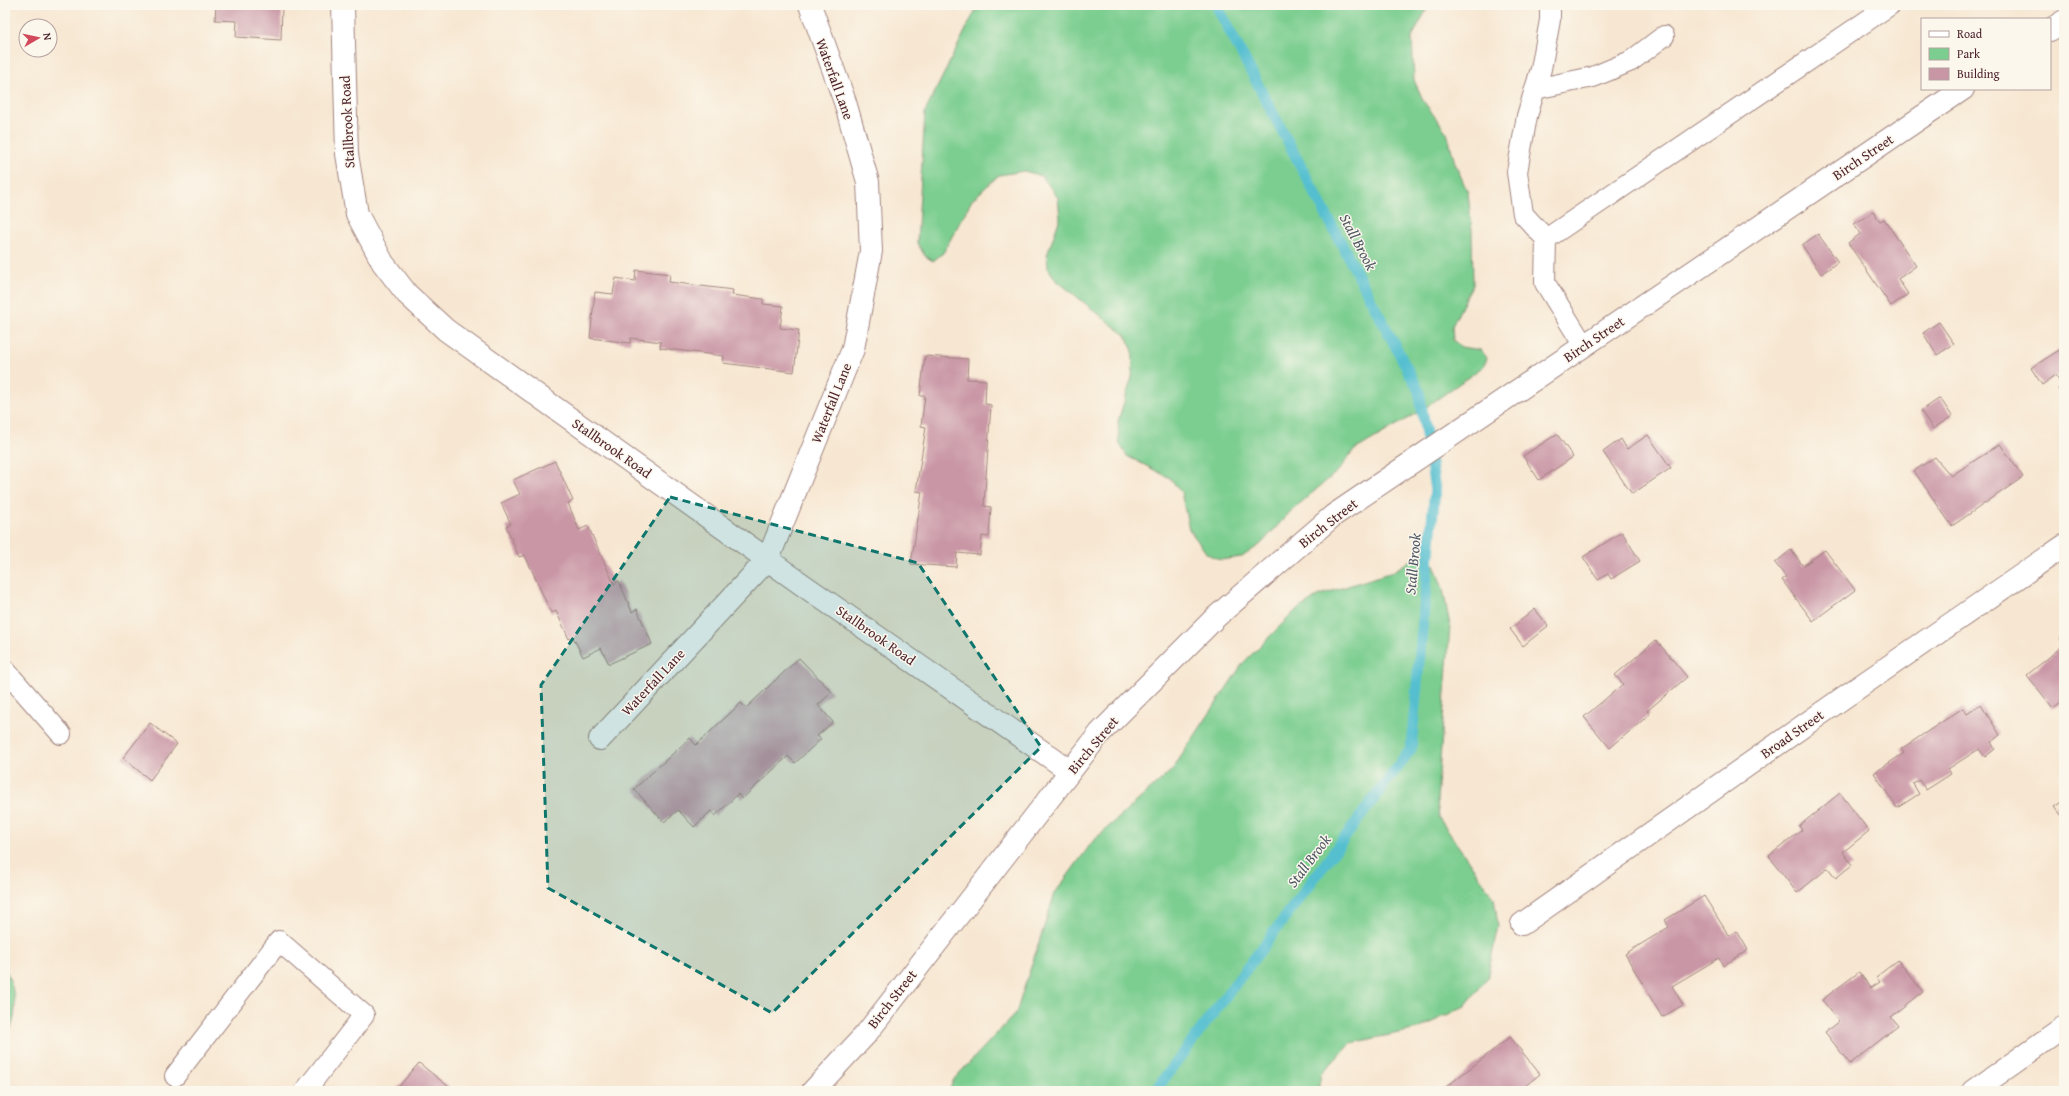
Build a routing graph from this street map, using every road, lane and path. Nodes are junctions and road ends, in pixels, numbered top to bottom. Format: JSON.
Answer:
{"nodes":[{"id":1,"x":343,"y":5,"type":"edge"},
{"id":2,"x":810,"y":5,"type":"edge"},
{"id":3,"x":1550,"y":5,"type":"edge"},
{"id":4,"x":1890,"y":5,"type":"edge"},
{"id":5,"x":2064,"y":21,"type":"edge"},
{"id":6,"x":2051,"y":29,"type":"edge"},
{"id":7,"x":1664,"y":36,"type":"dead end"},
{"id":8,"x":1535,"y":89,"type":"junction"},
{"id":9,"x":1962,"y":90,"type":"edge"},
{"id":10,"x":1546,"y":239,"type":"junction"},
{"id":11,"x":1584,"y":346,"type":"junction"},
{"id":12,"x":2064,"y":546,"type":"edge"},
{"id":13,"x":768,"y":559,"type":"junction"},
{"id":14,"x":5,"y":670,"type":"edge"},
{"id":15,"x":61,"y":734,"type":"dead end"},
{"id":16,"x":600,"y":739,"type":"dead end"},
{"id":17,"x":1070,"y":771,"type":"junction"},
{"id":18,"x":1522,"y":924,"type":"dead end"},
{"id":19,"x":2064,"y":1027,"type":"edge"},
{"id":20,"x":175,"y":1076,"type":"dead end"},
{"id":21,"x":305,"y":1091,"type":"edge"},
{"id":22,"x":813,"y":1091,"type":"edge"},
{"id":23,"x":1974,"y":1091,"type":"edge"}],
"edges":[{"from":1,"to":13,"type":"street","name":"Stallbrook Road"},
{"from":2,"to":13,"type":"street","name":"Waterfall Lane"},
{"from":3,"to":8,"type":"lane"},
{"from":4,"to":10,"type":"lane"},
{"from":5,"to":6,"type":"street"},
{"from":7,"to":8,"type":"lane"},
{"from":8,"to":10,"type":"lane"},
{"from":9,"to":11,"type":"street","name":"Birch Street"},
{"from":10,"to":11,"type":"lane"},
{"from":11,"to":17,"type":"street","name":"Birch Street"},
{"from":12,"to":18,"type":"street","name":"Broad Street"},
{"from":13,"to":16,"type":"street","name":"Waterfall Lane"},
{"from":13,"to":17,"type":"street","name":"Stallbrook Road"},
{"from":14,"to":15,"type":"lane"},
{"from":17,"to":22,"type":"street","name":"Birch Street"},
{"from":19,"to":23,"type":"street"},
{"from":20,"to":21,"type":"lane"}]}
